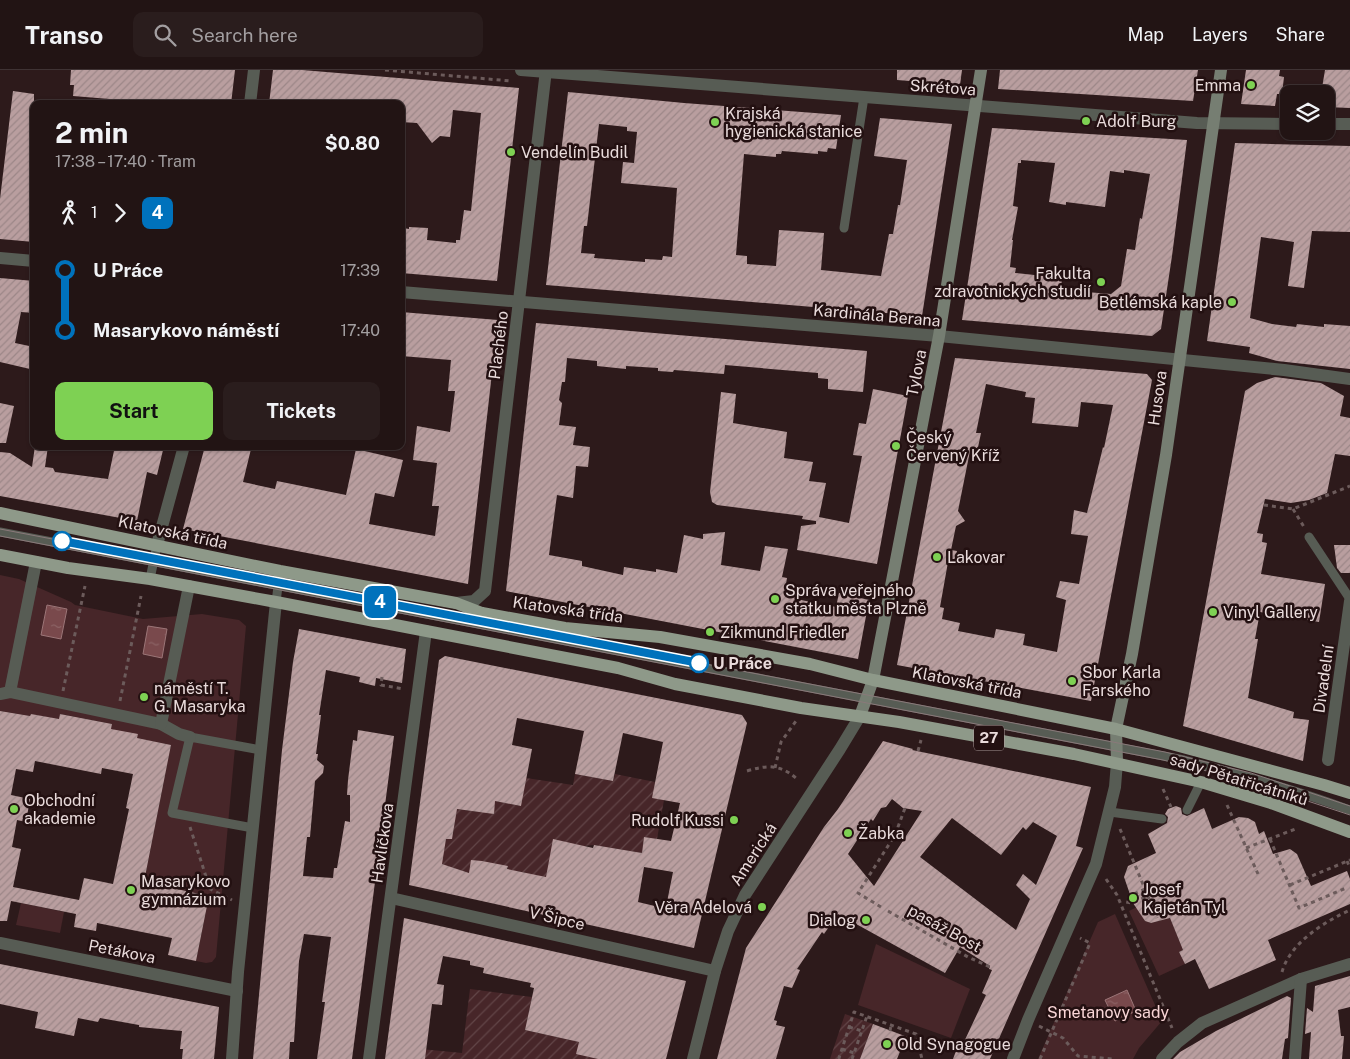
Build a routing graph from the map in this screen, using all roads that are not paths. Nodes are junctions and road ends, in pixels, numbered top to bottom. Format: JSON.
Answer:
{"nodes":[{"id":1,"x":254,"y":70,"type":"edge"},
{"id":2,"x":981,"y":70,"type":"edge"},
{"id":3,"x":1221,"y":70,"type":"edge"},
{"id":4,"x":546,"y":71,"type":"edge"},
{"id":5,"x":521,"y":76,"type":"edge"},
{"id":6,"x":864,"y":98,"type":"junction"},
{"id":7,"x":250,"y":100,"type":"edge"},
{"id":8,"x":976,"y":106,"type":"junction"},
{"id":9,"x":1213,"y":124,"type":"junction"},
{"id":10,"x":1280,"y":124,"type":"edge"},
{"id":11,"x":1335,"y":124,"type":"edge"},
{"id":12,"x":1350,"y":124,"type":"edge"},
{"id":13,"x":844,"y":228,"type":"dead end"},
{"id":14,"x":0,"y":258,"type":"edge"},
{"id":15,"x":30,"y":261,"type":"edge"},
{"id":16,"x":405,"y":292,"type":"edge"},
{"id":17,"x":519,"y":302,"type":"junction"},
{"id":18,"x":939,"y":336,"type":"junction"},
{"id":19,"x":1179,"y":360,"type":"junction"},
{"id":20,"x":1350,"y":379,"type":"edge"},
{"id":21,"x":183,"y":450,"type":"edge"},
{"id":22,"x":0,"y":513,"type":"edge"},
{"id":23,"x":0,"y":532,"type":"edge"},
{"id":24,"x":1310,"y":536,"type":"road end"},
{"id":25,"x":157,"y":545,"type":"junction"},
{"id":26,"x":0,"y":555,"type":"edge"},
{"id":27,"x":36,"y":562,"type":"junction"},
{"id":28,"x":154,"y":562,"type":"junction"},
{"id":29,"x":280,"y":571,"type":"junction"},
{"id":30,"x":150,"y":579,"type":"junction"},
{"id":31,"x":189,"y":586,"type":"junction"},
{"id":32,"x":278,"y":586,"type":"junction"},
{"id":33,"x":1350,"y":600,"type":"edge"},
{"id":34,"x":276,"y":602,"type":"junction"},
{"id":35,"x":456,"y":603,"type":"junction"},
{"id":36,"x":426,"y":631,"type":"junction"},
{"id":37,"x":873,"y":680,"type":"junction"},
{"id":38,"x":5,"y":693,"type":"edge"},
{"id":39,"x":867,"y":699,"type":"junction"},
{"id":40,"x":860,"y":716,"type":"junction"},
{"id":41,"x":160,"y":724,"type":"junction"},
{"id":42,"x":1116,"y":729,"type":"junction"},
{"id":43,"x":190,"y":736,"type":"junction"},
{"id":44,"x":1116,"y":747,"type":"junction"},
{"id":45,"x":261,"y":750,"type":"junction"},
{"id":46,"x":1328,"y":760,"type":"dead end"},
{"id":47,"x":1117,"y":762,"type":"junction"},
{"id":48,"x":1201,"y":782,"type":"junction"},
{"id":49,"x":1350,"y":793,"type":"edge"},
{"id":50,"x":1187,"y":810,"type":"dead end"},
{"id":51,"x":1350,"y":810,"type":"edge"},
{"id":52,"x":1110,"y":812,"type":"junction"},
{"id":53,"x":1162,"y":819,"type":"dead end"},
{"id":54,"x":253,"y":828,"type":"junction"},
{"id":55,"x":1350,"y":832,"type":"edge"},
{"id":56,"x":391,"y":898,"type":"junction"},
{"id":57,"x":0,"y":943,"type":"edge"},
{"id":58,"x":1350,"y":964,"type":"edge"},
{"id":59,"x":715,"y":971,"type":"junction"},
{"id":60,"x":1301,"y":979,"type":"junction"},
{"id":61,"x":237,"y":991,"type":"junction"},
{"id":62,"x":232,"y":1059,"type":"edge"},
{"id":63,"x":369,"y":1059,"type":"edge"},
{"id":64,"x":693,"y":1059,"type":"edge"},
{"id":65,"x":1012,"y":1059,"type":"edge"},
{"id":66,"x":1162,"y":1059,"type":"edge"},
{"id":67,"x":1295,"y":1059,"type":"edge"}],
"edges":[{"from":1,"to":7,"type":"street"},
{"from":2,"to":8,"type":"street","name":"Tylova"},
{"from":3,"to":9,"type":"street","name":"Husova"},
{"from":4,"to":5,"type":"street","name":"Skrétova"},
{"from":4,"to":6,"type":"street","name":"Skrétova"},
{"from":4,"to":17,"type":"street","name":"Plachého"},
{"from":6,"to":8,"type":"street","name":"Skrétova"},
{"from":6,"to":13,"type":"lane"},
{"from":8,"to":9,"type":"street","name":"Skrétova"},
{"from":8,"to":18,"type":"street","name":"Tylova"},
{"from":9,"to":10,"type":"street","name":"Skrétova"},
{"from":9,"to":19,"type":"street","name":"Husova"},
{"from":11,"to":12,"type":"street"},
{"from":14,"to":15,"type":"street"},
{"from":16,"to":17,"type":"street","name":"Kardinála Berana"},
{"from":17,"to":18,"type":"street","name":"Kardinála Berana"},
{"from":17,"to":35,"type":"street","name":"Plachého"},
{"from":18,"to":19,"type":"street","name":"Kardinála Berana"},
{"from":18,"to":37,"type":"street","name":"Tylova"},
{"from":19,"to":20,"type":"street","name":"Kardinála Berana"},
{"from":19,"to":42,"type":"street","name":"Husova"},
{"from":21,"to":25,"type":"street"},
{"from":22,"to":25,"type":"main road","name":"Klatovská třída","number":"27"},
{"from":23,"to":28,"type":"lane","name":"Klatovská třída"},
{"from":24,"to":33,"type":"lane"},
{"from":25,"to":28,"type":"lane"},
{"from":25,"to":29,"type":"main road","name":"Klatovská třída","number":"27"},
{"from":26,"to":27,"type":"main road","number":"27"},
{"from":27,"to":30,"type":"main road","number":"27"},
{"from":27,"to":38,"type":"street"},
{"from":28,"to":30,"type":"lane"},
{"from":28,"to":32,"type":"lane","name":"Klatovská třída"},
{"from":29,"to":32,"type":"lane"},
{"from":29,"to":35,"type":"main road","name":"Klatovská třída","number":"27"},
{"from":30,"to":31,"type":"main road","number":"27"},
{"from":31,"to":34,"type":"main road","number":"27"},
{"from":31,"to":41,"type":"street"},
{"from":32,"to":34,"type":"lane"},
{"from":32,"to":39,"type":"lane","name":"Klatovská třída"},
{"from":33,"to":46,"type":"street","name":"Divadelní"},
{"from":34,"to":36,"type":"main road","number":"27"},
{"from":34,"to":45,"type":"street"},
{"from":35,"to":37,"type":"main road","name":"Klatovská třída","number":"27"},
{"from":36,"to":40,"type":"main road","number":"27"},
{"from":36,"to":56,"type":"street","name":"Havlíčkova"},
{"from":37,"to":39,"type":"street","name":"Americká"},
{"from":37,"to":42,"type":"main road","name":"Klatovská třída","number":"27"},
{"from":38,"to":41,"type":"street"},
{"from":39,"to":40,"type":"street","name":"Americká"},
{"from":39,"to":44,"type":"lane","name":"Klatovská třída"},
{"from":40,"to":47,"type":"main road","number":"27"},
{"from":40,"to":59,"type":"street","name":"Americká"},
{"from":41,"to":43,"type":"street"},
{"from":42,"to":44,"type":"street"},
{"from":42,"to":49,"type":"main road","name":"sady Pětatřicátníků","number":"27"},
{"from":43,"to":45,"type":"lane"},
{"from":43,"to":54,"type":"lane"},
{"from":44,"to":47,"type":"street"},
{"from":44,"to":51,"type":"lane","name":"sady Pětatřicátníků"},
{"from":45,"to":54,"type":"street"},
{"from":47,"to":48,"type":"main road","name":"sady Pětatřicátníků","number":"27"},
{"from":47,"to":52,"type":"street"},
{"from":48,"to":50,"type":"lane"},
{"from":48,"to":55,"type":"main road","name":"sady Pětatřicátníků","number":"27"},
{"from":52,"to":53,"type":"lane"},
{"from":52,"to":65,"type":"street"},
{"from":54,"to":61,"type":"street"},
{"from":56,"to":59,"type":"street","name":"V Šipce"},
{"from":56,"to":63,"type":"street","name":"Havlíčkova"},
{"from":57,"to":61,"type":"street","name":"Petákova"},
{"from":58,"to":60,"type":"street"},
{"from":59,"to":64,"type":"street","name":"Americká"},
{"from":60,"to":66,"type":"street"},
{"from":60,"to":67,"type":"street"},
{"from":61,"to":62,"type":"street"}]}
